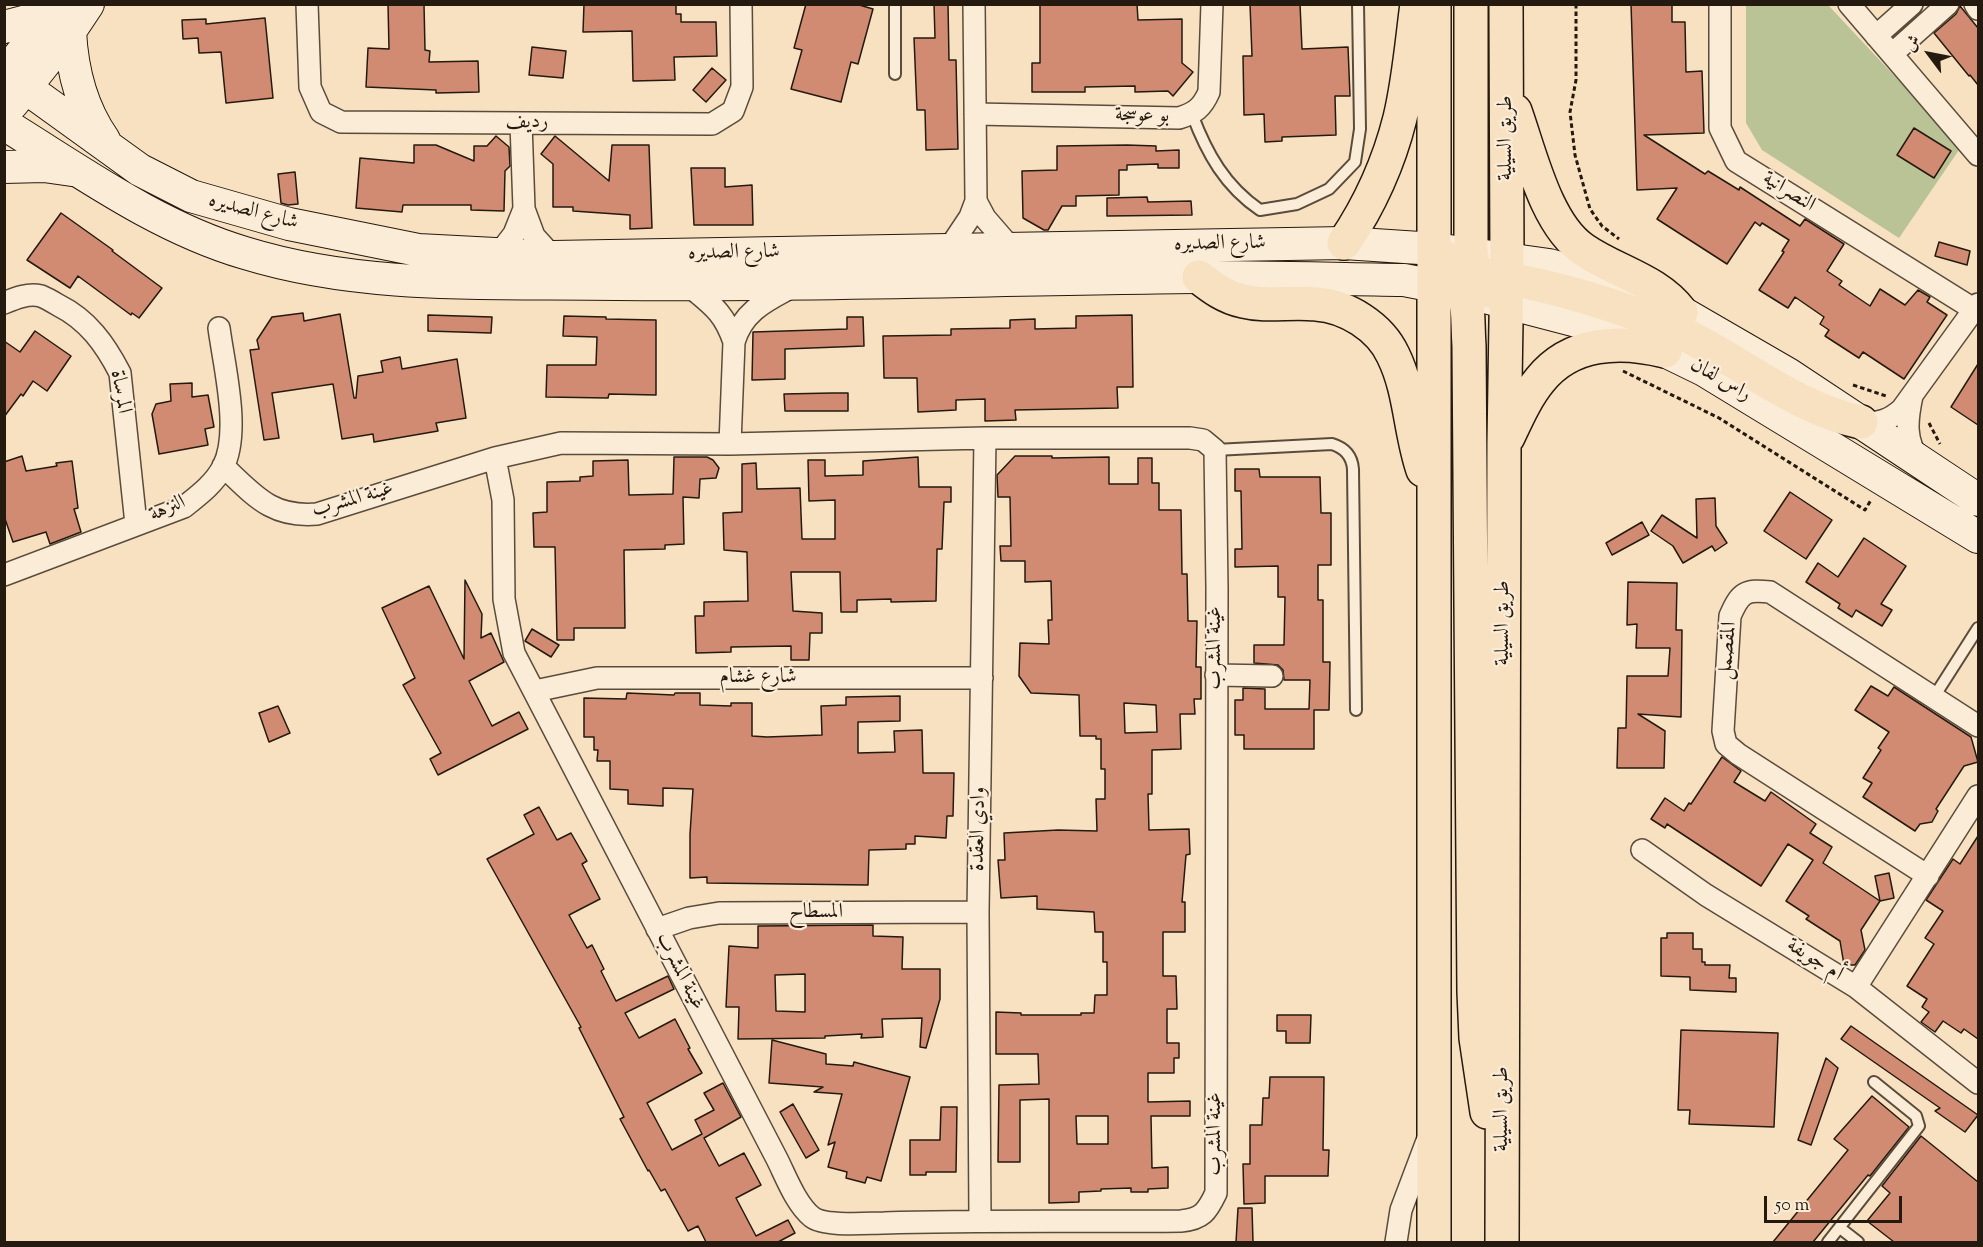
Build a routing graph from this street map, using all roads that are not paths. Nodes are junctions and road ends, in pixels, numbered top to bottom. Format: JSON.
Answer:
{"nodes":[{"id":1,"x":88,"y":4,"type":"edge"},
{"id":2,"x":307,"y":4,"type":"edge"},
{"id":3,"x":741,"y":4,"type":"edge"},
{"id":4,"x":895,"y":4,"type":"edge"},
{"id":5,"x":974,"y":4,"type":"edge"},
{"id":6,"x":1212,"y":4,"type":"edge"},
{"id":7,"x":1358,"y":4,"type":"edge"},
{"id":8,"x":1418,"y":4,"type":"edge"},
{"id":9,"x":1434,"y":4,"type":"edge"},
{"id":10,"x":1471,"y":4,"type":"edge"},
{"id":11,"x":1506,"y":4,"type":"edge"},
{"id":12,"x":1720,"y":4,"type":"edge"},
{"id":13,"x":1849,"y":4,"type":"edge"},
{"id":14,"x":1912,"y":4,"type":"edge"},
{"id":15,"x":1948,"y":4,"type":"edge"},
{"id":16,"x":1975,"y":4,"type":"edge"},
{"id":17,"x":1978,"y":9,"type":"edge"},
{"id":18,"x":59,"y":17,"type":"edge"},
{"id":19,"x":4,"y":27,"type":"edge"},
{"id":20,"x":1876,"y":36,"type":"junction"},
{"id":21,"x":1892,"y":54,"type":"junction"},
{"id":22,"x":895,"y":74,"type":"dead end"},
{"id":23,"x":1506,"y":88,"type":"junction"},
{"id":24,"x":8,"y":94,"type":"edge"},
{"id":25,"x":975,"y":114,"type":"junction"},
{"id":26,"x":1192,"y":114,"type":"junction"},
{"id":27,"x":521,"y":123,"type":"junction"},
{"id":28,"x":112,"y":151,"type":"junction"},
{"id":29,"x":1978,"y":155,"type":"edge"},
{"id":30,"x":4,"y":167,"type":"edge"},
{"id":31,"x":140,"y":170,"type":"junction"},
{"id":32,"x":84,"y":173,"type":"junction"},
{"id":33,"x":976,"y":201,"type":"junction"},
{"id":34,"x":524,"y":209,"type":"junction"},
{"id":35,"x":1344,"y":243,"type":"junction"},
{"id":36,"x":1011,"y":248,"type":"junction"},
{"id":37,"x":1435,"y":249,"type":"junction"},
{"id":38,"x":948,"y":250,"type":"junction"},
{"id":39,"x":497,"y":256,"type":"junction"},
{"id":40,"x":553,"y":257,"type":"junction"},
{"id":41,"x":1461,"y":276,"type":"junction"},
{"id":42,"x":1199,"y":277,"type":"junction"},
{"id":43,"x":1507,"y":280,"type":"junction"},
{"id":44,"x":798,"y":284,"type":"junction"},
{"id":45,"x":688,"y":285,"type":"junction"},
{"id":46,"x":4,"y":303,"type":"edge"},
{"id":47,"x":1977,"y":307,"type":"edge"},
{"id":48,"x":1681,"y":312,"type":"junction"},
{"id":49,"x":219,"y":328,"type":"dead end"},
{"id":50,"x":734,"y":342,"type":"junction"},
{"id":51,"x":1665,"y":351,"type":"junction"},
{"id":52,"x":1912,"y":396,"type":"junction"},
{"id":53,"x":1861,"y":422,"type":"junction"},
{"id":54,"x":985,"y":438,"type":"junction"},
{"id":55,"x":730,"y":444,"type":"junction"},
{"id":56,"x":1504,"y":444,"type":"junction"},
{"id":57,"x":1215,"y":450,"type":"junction"},
{"id":58,"x":495,"y":458,"type":"junction"},
{"id":59,"x":1923,"y":464,"type":"junction"},
{"id":60,"x":223,"y":466,"type":"junction"},
{"id":61,"x":1434,"y":496,"type":"junction"},
{"id":62,"x":1978,"y":500,"type":"edge"},
{"id":63,"x":136,"y":524,"type":"junction"},
{"id":64,"x":1978,"y":537,"type":"edge"},
{"id":65,"x":4,"y":575,"type":"edge"},
{"id":66,"x":1978,"y":628,"type":"edge"},
{"id":67,"x":1216,"y":675,"type":"junction"},
{"id":68,"x":1272,"y":676,"type":"dead end"},
{"id":69,"x":982,"y":678,"type":"junction"},
{"id":70,"x":535,"y":691,"type":"junction"},
{"id":71,"x":1934,"y":697,"type":"junction"},
{"id":72,"x":1356,"y":710,"type":"dead end"},
{"id":73,"x":1978,"y":726,"type":"edge"},
{"id":74,"x":1978,"y":796,"type":"edge"},
{"id":75,"x":1642,"y":850,"type":"dead end"},
{"id":76,"x":1928,"y":876,"type":"junction"},
{"id":77,"x":978,"y":912,"type":"junction"},
{"id":78,"x":657,"y":929,"type":"junction"},
{"id":79,"x":1856,"y":987,"type":"junction"},
{"id":80,"x":1874,"y":1082,"type":"dead end"},
{"id":81,"x":1978,"y":1083,"type":"edge"},
{"id":82,"x":1433,"y":1126,"type":"junction"},
{"id":83,"x":1503,"y":1175,"type":"junction"},
{"id":84,"x":980,"y":1220,"type":"junction"},
{"id":85,"x":1840,"y":1228,"type":"junction"},
{"id":86,"x":1088,"y":1232,"type":"edge"},
{"id":87,"x":1396,"y":1242,"type":"edge"},
{"id":88,"x":1434,"y":1242,"type":"edge"},
{"id":89,"x":1502,"y":1242,"type":"edge"},
{"id":90,"x":1828,"y":1242,"type":"edge"},
{"id":91,"x":1858,"y":1242,"type":"edge"}],
"edges":[{"from":1,"to":18,"type":"main road"},
{"from":2,"to":27,"type":"street","name":"رديف"},
{"from":3,"to":27,"type":"street","name":"رديف"},
{"from":4,"to":22,"type":"lane"},
{"from":5,"to":25,"type":"street"},
{"from":6,"to":26,"type":"street","name":"بو عوسجة"},
{"from":7,"to":26,"type":"lane"},
{"from":8,"to":35,"type":"main road"},
{"from":9,"to":37,"type":"main road"},
{"from":10,"to":41,"type":"main road"},
{"from":11,"to":23,"type":"main road","name":"طريق السيلية"},
{"from":12,"to":47,"type":"street","name":"النصرانية"},
{"from":13,"to":20,"type":"street"},
{"from":14,"to":20,"type":"street"},
{"from":15,"to":21,"type":"street"},
{"from":16,"to":17,"type":"street"},
{"from":18,"to":19,"type":"main road"},
{"from":18,"to":24,"type":"main road"},
{"from":18,"to":28,"type":"main road"},
{"from":20,"to":21,"type":"street"},
{"from":21,"to":29,"type":"street"},
{"from":23,"to":43,"type":"main road","name":"طريق السيلية"},
{"from":23,"to":48,"type":"main road"},
{"from":24,"to":28,"type":"main road","name":"شارع الصديره"},
{"from":24,"to":31,"type":"main road"},
{"from":24,"to":32,"type":"main road","name":"شارع الصديره"},
{"from":25,"to":26,"type":"street","name":"بو عوسجة"},
{"from":25,"to":33,"type":"street"},
{"from":27,"to":34,"type":"street"},
{"from":28,"to":31,"type":"main road","name":"شارع الصديره"},
{"from":30,"to":32,"type":"main road"},
{"from":31,"to":39,"type":"main road","name":"شارع الصديره"},
{"from":32,"to":45,"type":"main road","name":"شارع الصديره"},
{"from":33,"to":36,"type":"street"},
{"from":33,"to":38,"type":"street"},
{"from":34,"to":39,"type":"street"},
{"from":34,"to":40,"type":"street"},
{"from":35,"to":36,"type":"main road","name":"شارع الصديره"},
{"from":35,"to":37,"type":"main road","name":"شارع الصديره"},
{"from":36,"to":38,"type":"main road","name":"شارع الصديره"},
{"from":37,"to":41,"type":"main road"},
{"from":38,"to":40,"type":"main road","name":"شارع الصديره"},
{"from":39,"to":40,"type":"main road","name":"شارع الصديره"},
{"from":41,"to":42,"type":"main road","name":"شارع الصديره"},
{"from":41,"to":43,"type":"main road"},
{"from":41,"to":61,"type":"main road"},
{"from":41,"to":83,"type":"main road"},
{"from":42,"to":44,"type":"main road","name":"شارع الصديره"},
{"from":42,"to":61,"type":"main road"},
{"from":43,"to":48,"type":"main road","name":"راس لفان"},
{"from":43,"to":51,"type":"main road","name":"راس لفان"},
{"from":43,"to":53,"type":"main road"},
{"from":43,"to":56,"type":"main road","name":"طريق السيلية"},
{"from":44,"to":45,"type":"main road","name":"شارع الصديره"},
{"from":44,"to":50,"type":"street"},
{"from":45,"to":50,"type":"street"},
{"from":46,"to":63,"type":"street","name":"المرساة"},
{"from":47,"to":52,"type":"street"},
{"from":48,"to":53,"type":"main road","name":"راس لفان"},
{"from":49,"to":60,"type":"street","name":"النزهة"},
{"from":50,"to":55,"type":"street"},
{"from":51,"to":56,"type":"main road"},
{"from":51,"to":64,"type":"main road","name":"راس لفان"},
{"from":52,"to":53,"type":"street"},
{"from":52,"to":59,"type":"street"},
{"from":53,"to":59,"type":"main road","name":"راس لفان"},
{"from":54,"to":55,"type":"street","name":"غينة المشرب"},
{"from":54,"to":57,"type":"street","name":"غينة المشرب"},
{"from":54,"to":69,"type":"street","name":"وادي العقدة"},
{"from":55,"to":58,"type":"street","name":"غينة المشرب"},
{"from":56,"to":83,"type":"main road","name":"طريق السيلية"},
{"from":57,"to":67,"type":"street","name":"غينة المشرب"},
{"from":57,"to":72,"type":"lane"},
{"from":58,"to":60,"type":"street","name":"غينة المشرب"},
{"from":58,"to":70,"type":"street","name":"غينة المشرب"},
{"from":59,"to":62,"type":"main road","name":"راس لفان"},
{"from":60,"to":63,"type":"street","name":"النزهة"},
{"from":61,"to":82,"type":"main road"},
{"from":63,"to":65,"type":"street","name":"النزهة"},
{"from":66,"to":71,"type":"lane"},
{"from":67,"to":68,"type":"street"},
{"from":67,"to":86,"type":"street","name":"غينة المشرب"},
{"from":69,"to":70,"type":"street","name":"شارع غشام"},
{"from":69,"to":77,"type":"street","name":"وادي العقدة"},
{"from":70,"to":78,"type":"street","name":"غينة المشرب"},
{"from":71,"to":73,"type":"street","name":"المقصمل"},
{"from":71,"to":76,"type":"street","name":"المقصمل"},
{"from":74,"to":76,"type":"street"},
{"from":75,"to":79,"type":"street","name":"أم جويفة"},
{"from":76,"to":79,"type":"street"},
{"from":77,"to":78,"type":"street","name":"المسطاح"},
{"from":77,"to":84,"type":"street","name":"وادي العقدة"},
{"from":78,"to":84,"type":"street","name":"غينة المشرب"},
{"from":79,"to":81,"type":"street","name":"أم جويفة"},
{"from":80,"to":85,"type":"lane"},
{"from":82,"to":87,"type":"street"},
{"from":82,"to":88,"type":"main road"},
{"from":83,"to":89,"type":"main road","name":"طريق السيلية"},
{"from":84,"to":86,"type":"street","name":"غينة المشرب"},
{"from":85,"to":90,"type":"lane"},
{"from":85,"to":91,"type":"lane"}]}
